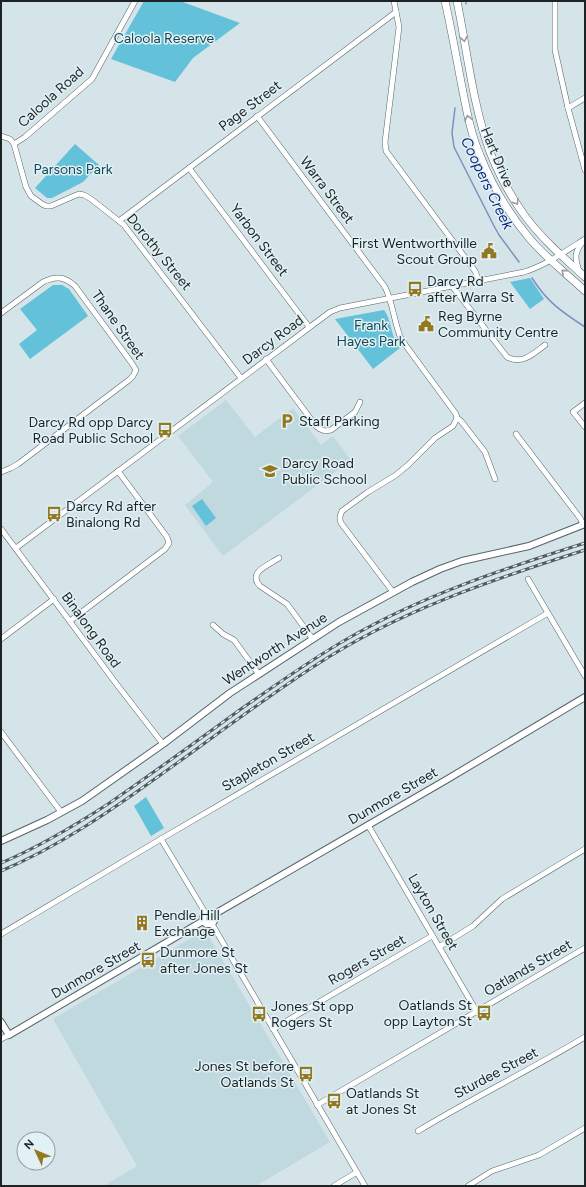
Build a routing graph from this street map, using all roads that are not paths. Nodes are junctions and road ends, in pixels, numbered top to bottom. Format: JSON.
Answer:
{"nodes":[{"id":1,"x":135,"y":1,"type":"edge"},
{"id":2,"x":394,"y":1,"type":"edge"},
{"id":3,"x":445,"y":1,"type":"edge"},
{"id":4,"x":457,"y":1,"type":"edge"},
{"id":5,"x":555,"y":1,"type":"edge"},
{"id":6,"x":396,"y":12,"type":"junction"},
{"id":7,"x":585,"y":98,"type":"edge"},
{"id":8,"x":568,"y":108,"type":"junction"},
{"id":9,"x":257,"y":116,"type":"junction"},
{"id":10,"x":1,"y":136,"type":"edge"},
{"id":11,"x":14,"y":144,"type":"junction"},
{"id":12,"x":189,"y":168,"type":"junction"},
{"id":13,"x":585,"y":170,"type":"edge"},
{"id":14,"x":119,"y":220,"type":"junction"},
{"id":15,"x":585,"y":239,"type":"edge"},
{"id":16,"x":560,"y":254,"type":"junction"},
{"id":17,"x":551,"y":260,"type":"junction"},
{"id":18,"x":582,"y":274,"type":"edge"},
{"id":19,"x":479,"y":281,"type":"junction"},
{"id":20,"x":452,"y":286,"type":"junction"},
{"id":21,"x":585,"y":291,"type":"edge"},
{"id":22,"x":390,"y":298,"type":"junction"},
{"id":23,"x":1,"y":313,"type":"edge"},
{"id":24,"x":309,"y":327,"type":"junction"},
{"id":25,"x":545,"y":345,"type":"dead end"},
{"id":26,"x":266,"y":359,"type":"junction"},
{"id":27,"x":241,"y":378,"type":"junction"},
{"id":28,"x":360,"y":402,"type":"dead end"},
{"id":29,"x":585,"y":403,"type":"edge"},
{"id":30,"x":457,"y":418,"type":"junction"},
{"id":31,"x":585,"y":427,"type":"edge"},
{"id":32,"x":516,"y":434,"type":"dead end"},
{"id":33,"x":118,"y":471,"type":"junction"},
{"id":34,"x":1,"y":472,"type":"edge"},
{"id":35,"x":495,"y":479,"type":"dead end"},
{"id":36,"x":584,"y":524,"type":"edge"},
{"id":37,"x":1,"y":529,"type":"edge"},
{"id":38,"x":16,"y":548,"type":"junction"},
{"id":39,"x":279,"y":558,"type":"dead end"},
{"id":40,"x":528,"y":579,"type":"dead end"},
{"id":41,"x":393,"y":592,"type":"junction"},
{"id":42,"x":54,"y":599,"type":"junction"},
{"id":43,"x":548,"y":613,"type":"junction"},
{"id":44,"x":70,"y":621,"type":"junction"},
{"id":45,"x":213,"y":625,"type":"dead end"},
{"id":46,"x":312,"y":638,"type":"junction"},
{"id":47,"x":1,"y":640,"type":"edge"},
{"id":48,"x":258,"y":673,"type":"junction"},
{"id":49,"x":585,"y":676,"type":"edge"},
{"id":50,"x":585,"y":697,"type":"edge"},
{"id":51,"x":1,"y":732,"type":"edge"},
{"id":52,"x":163,"y":744,"type":"junction"},
{"id":53,"x":62,"y":812,"type":"junction"},
{"id":54,"x":368,"y":825,"type":"junction"},
{"id":55,"x":161,"y":839,"type":"junction"},
{"id":56,"x":1,"y":841,"type":"edge"},
{"id":57,"x":585,"y":849,"type":"edge"},
{"id":58,"x":206,"y":914,"type":"junction"},
{"id":59,"x":213,"y":915,"type":"junction"},
{"id":60,"x":203,"y":921,"type":"junction"},
{"id":61,"x":212,"y":924,"type":"junction"},
{"id":62,"x":1,"y":934,"type":"edge"},
{"id":63,"x":432,"y":936,"type":"junction"},
{"id":64,"x":439,"y":947,"type":"junction"},
{"id":65,"x":585,"y":948,"type":"edge"},
{"id":66,"x":477,"y":1012,"type":"junction"},
{"id":67,"x":1,"y":1022,"type":"edge"},
{"id":68,"x":273,"y":1029,"type":"junction"},
{"id":69,"x":9,"y":1035,"type":"junction"},
{"id":70,"x":585,"y":1037,"type":"edge"},
{"id":71,"x":1,"y":1039,"type":"edge"},
{"id":72,"x":317,"y":1105,"type":"junction"},
{"id":73,"x":585,"y":1128,"type":"edge"},
{"id":74,"x":418,"y":1131,"type":"dead end"},
{"id":75,"x":357,"y":1172,"type":"junction"},
{"id":76,"x":334,"y":1186,"type":"edge"},
{"id":77,"x":365,"y":1186,"type":"edge"},
{"id":78,"x":468,"y":1186,"type":"edge"}],
"edges":[{"from":1,"to":11,"type":"street","name":"Caloola Road"},
{"from":2,"to":6,"type":"street"},
{"from":17,"to":3,"type":"highway","name":"Hart Drive","one_way":true},
{"from":4,"to":16,"type":"highway","name":"Hart Drive","one_way":true},
{"from":5,"to":8,"type":"street"},
{"from":6,"to":9,"type":"street","name":"Page Street"},
{"from":6,"to":19,"type":"street"},
{"from":7,"to":8,"type":"street"},
{"from":8,"to":13,"type":"street"},
{"from":9,"to":12,"type":"street","name":"Page Street"},
{"from":9,"to":22,"type":"street","name":"Warra Street"},
{"from":10,"to":11,"type":"street"},
{"from":11,"to":14,"type":"street","name":"Dorothy Street"},
{"from":12,"to":14,"type":"street","name":"Page Street"},
{"from":12,"to":24,"type":"street","name":"Yarbon Street"},
{"from":14,"to":27,"type":"street","name":"Dorothy Street"},
{"from":15,"to":16,"type":"street","name":"Darcy Road"},
{"from":15,"to":18,"type":"street"},
{"from":16,"to":17,"type":"street","name":"Darcy Road"},
{"from":16,"to":18,"type":"highway","name":"Hart Drive"},
{"from":17,"to":19,"type":"street","name":"Darcy Road"},
{"from":21,"to":17,"type":"highway","name":"Hart Drive","one_way":true},
{"from":19,"to":20,"type":"street","name":"Darcy Road"},
{"from":20,"to":22,"type":"street","name":"Darcy Road"},
{"from":20,"to":25,"type":"street"},
{"from":22,"to":24,"type":"street","name":"Darcy Road"},
{"from":22,"to":30,"type":"street","name":"Warra Street"},
{"from":23,"to":34,"type":"street","name":"Thane Street"},
{"from":24,"to":26,"type":"street","name":"Darcy Road"},
{"from":26,"to":27,"type":"street","name":"Darcy Road"},
{"from":26,"to":28,"type":"street"},
{"from":27,"to":33,"type":"street","name":"Darcy Road"},
{"from":29,"to":31,"type":"street"},
{"from":30,"to":35,"type":"street","name":"Warra Street"},
{"from":30,"to":41,"type":"street"},
{"from":32,"to":36,"type":"street"},
{"from":33,"to":38,"type":"street","name":"Darcy Road"},
{"from":33,"to":44,"type":"street"},
{"from":36,"to":41,"type":"main road","name":"Wentworth Avenue"},
{"from":37,"to":38,"type":"street","name":"Binalong Road"},
{"from":38,"to":42,"type":"street","name":"Binalong Road"},
{"from":39,"to":46,"type":"street"},
{"from":40,"to":43,"type":"street"},
{"from":41,"to":46,"type":"main road","name":"Wentworth Avenue"},
{"from":42,"to":44,"type":"street","name":"Binalong Road"},
{"from":42,"to":47,"type":"street"},
{"from":43,"to":49,"type":"street"},
{"from":43,"to":55,"type":"street","name":"Stapleton Street"},
{"from":44,"to":52,"type":"street","name":"Binalong Road"},
{"from":45,"to":48,"type":"street"},
{"from":46,"to":48,"type":"main road","name":"Wentworth Avenue"},
{"from":48,"to":52,"type":"main road","name":"Wentworth Avenue"},
{"from":50,"to":54,"type":"main road","name":"Dunmore Street"},
{"from":51,"to":53,"type":"street"},
{"from":52,"to":53,"type":"main road","name":"Wentworth Avenue"},
{"from":53,"to":56,"type":"main road","name":"Wentworth Avenue"},
{"from":54,"to":59,"type":"main road","name":"Dunmore Street"},
{"from":54,"to":63,"type":"street","name":"Layton Street"},
{"from":55,"to":58,"type":"street"},
{"from":55,"to":62,"type":"street","name":"Stapleton Street"},
{"from":57,"to":64,"type":"street"},
{"from":58,"to":59,"type":"main road"},
{"from":58,"to":60,"type":"main road"},
{"from":59,"to":61,"type":"main road"},
{"from":60,"to":61,"type":"main road"},
{"from":60,"to":69,"type":"main road","name":"Dunmore Street"},
{"from":61,"to":68,"type":"street"},
{"from":63,"to":64,"type":"street","name":"Layton Street"},
{"from":63,"to":68,"type":"street","name":"Rogers Street"},
{"from":64,"to":66,"type":"street","name":"Layton Street"},
{"from":65,"to":66,"type":"street","name":"Oatlands Street"},
{"from":66,"to":72,"type":"street","name":"Oatlands Street"},
{"from":67,"to":69,"type":"main road"},
{"from":68,"to":72,"type":"street"},
{"from":69,"to":71,"type":"street","name":"Dunmore Street"},
{"from":70,"to":74,"type":"street","name":"Sturdee Street"},
{"from":72,"to":75,"type":"street"},
{"from":73,"to":78,"type":"street"},
{"from":75,"to":76,"type":"street"},
{"from":75,"to":77,"type":"street"}]}
